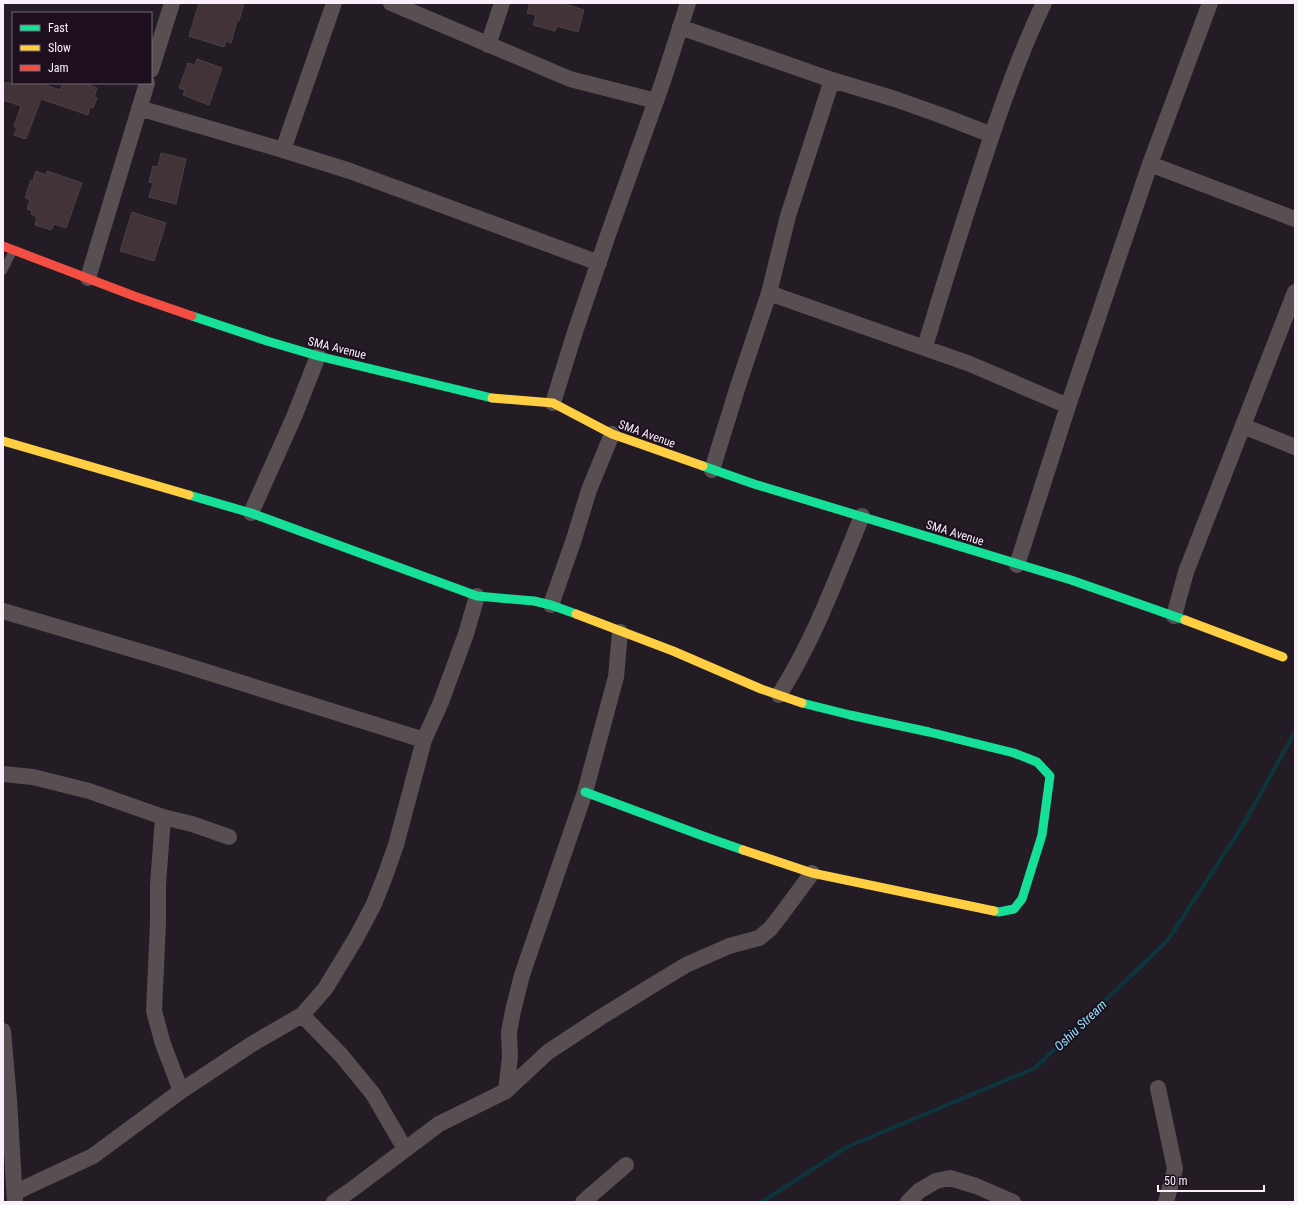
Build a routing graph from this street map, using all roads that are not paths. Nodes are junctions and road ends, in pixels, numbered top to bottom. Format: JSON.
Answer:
{"nodes":[{"id":1,"x":172,"y":3,"type":"edge"},
{"id":2,"x":334,"y":3,"type":"edge"},
{"id":3,"x":391,"y":3,"type":"edge"},
{"id":4,"x":502,"y":3,"type":"edge"},
{"id":5,"x":688,"y":3,"type":"edge"},
{"id":6,"x":1044,"y":3,"type":"edge"},
{"id":7,"x":1210,"y":3,"type":"edge"},
{"id":8,"x":680,"y":27,"type":"junction"},
{"id":9,"x":488,"y":45,"type":"junction"},
{"id":10,"x":152,"y":67,"type":"edge"},
{"id":11,"x":832,"y":80,"type":"junction"},
{"id":12,"x":147,"y":84,"type":"edge"},
{"id":13,"x":656,"y":101,"type":"junction"},
{"id":14,"x":139,"y":108,"type":"junction"},
{"id":15,"x":992,"y":135,"type":"junction"},
{"id":16,"x":283,"y":150,"type":"junction"},
{"id":17,"x":1150,"y":164,"type":"junction"},
{"id":18,"x":1295,"y":219,"type":"edge"},
{"id":19,"x":3,"y":246,"type":"edge"},
{"id":20,"x":14,"y":250,"type":"junction"},
{"id":21,"x":598,"y":263,"type":"junction"},
{"id":22,"x":3,"y":272,"type":"edge"},
{"id":23,"x":88,"y":278,"type":"junction"},
{"id":24,"x":1295,"y":292,"type":"edge"},
{"id":25,"x":769,"y":293,"type":"junction"},
{"id":26,"x":924,"y":347,"type":"junction"},
{"id":27,"x":318,"y":356,"type":"junction"},
{"id":28,"x":553,"y":403,"type":"junction"},
{"id":29,"x":1068,"y":406,"type":"junction"},
{"id":30,"x":1243,"y":426,"type":"junction"},
{"id":31,"x":612,"y":434,"type":"junction"},
{"id":32,"x":3,"y":442,"type":"edge"},
{"id":33,"x":1295,"y":447,"type":"edge"},
{"id":34,"x":712,"y":470,"type":"junction"},
{"id":35,"x":251,"y":513,"type":"junction"},
{"id":36,"x":862,"y":516,"type":"junction"},
{"id":37,"x":1017,"y":565,"type":"junction"},
{"id":38,"x":477,"y":596,"type":"junction"},
{"id":39,"x":551,"y":605,"type":"junction"},
{"id":40,"x":3,"y":611,"type":"edge"},
{"id":41,"x":1174,"y":616,"type":"junction"},
{"id":42,"x":620,"y":632,"type":"junction"},
{"id":43,"x":1283,"y":657,"type":"dead end"},
{"id":44,"x":779,"y":695,"type":"junction"},
{"id":45,"x":424,"y":740,"type":"junction"},
{"id":46,"x":3,"y":774,"type":"edge"},
{"id":47,"x":585,"y":792,"type":"junction"},
{"id":48,"x":163,"y":817,"type":"junction"},
{"id":49,"x":229,"y":837,"type":"dead end"},
{"id":50,"x":812,"y":873,"type":"junction"},
{"id":51,"x":302,"y":1015,"type":"junction"},
{"id":52,"x":3,"y":1031,"type":"edge"},
{"id":53,"x":1158,"y":1088,"type":"dead end"},
{"id":54,"x":181,"y":1091,"type":"junction"},
{"id":55,"x":506,"y":1091,"type":"junction"},
{"id":56,"x":6,"y":1101,"type":"edge"},
{"id":57,"x":405,"y":1149,"type":"junction"},
{"id":58,"x":626,"y":1165,"type":"dead end"},
{"id":59,"x":15,"y":1197,"type":"edge"},
{"id":60,"x":334,"y":1202,"type":"edge"},
{"id":61,"x":583,"y":1202,"type":"edge"},
{"id":62,"x":908,"y":1202,"type":"edge"},
{"id":63,"x":1013,"y":1202,"type":"edge"},
{"id":64,"x":1166,"y":1202,"type":"edge"}],
"edges":[{"from":1,"to":10,"type":"street"},
{"from":2,"to":16,"type":"street"},
{"from":3,"to":9,"type":"street"},
{"from":4,"to":9,"type":"street"},
{"from":5,"to":8,"type":"street"},
{"from":6,"to":15,"type":"street"},
{"from":7,"to":17,"type":"street"},
{"from":8,"to":11,"type":"street"},
{"from":8,"to":13,"type":"street"},
{"from":9,"to":13,"type":"street"},
{"from":11,"to":15,"type":"street"},
{"from":11,"to":25,"type":"street"},
{"from":12,"to":14,"type":"street"},
{"from":13,"to":21,"type":"street"},
{"from":14,"to":16,"type":"street"},
{"from":14,"to":23,"type":"street"},
{"from":15,"to":26,"type":"street"},
{"from":16,"to":21,"type":"street"},
{"from":17,"to":18,"type":"street"},
{"from":17,"to":29,"type":"street"},
{"from":19,"to":20,"type":"street","name":"SMA Avenue"},
{"from":20,"to":22,"type":"lane"},
{"from":20,"to":23,"type":"street","name":"SMA Avenue"},
{"from":21,"to":28,"type":"street"},
{"from":23,"to":27,"type":"street","name":"SMA Avenue"},
{"from":24,"to":30,"type":"street"},
{"from":25,"to":26,"type":"street"},
{"from":25,"to":34,"type":"street"},
{"from":26,"to":29,"type":"street"},
{"from":27,"to":28,"type":"street","name":"SMA Avenue"},
{"from":27,"to":35,"type":"street"},
{"from":28,"to":31,"type":"street","name":"SMA Avenue"},
{"from":29,"to":37,"type":"street"},
{"from":30,"to":33,"type":"street"},
{"from":30,"to":41,"type":"street"},
{"from":31,"to":34,"type":"street","name":"SMA Avenue"},
{"from":31,"to":39,"type":"street"},
{"from":32,"to":35,"type":"street"},
{"from":34,"to":36,"type":"street","name":"SMA Avenue"},
{"from":35,"to":38,"type":"street"},
{"from":36,"to":37,"type":"street","name":"SMA Avenue"},
{"from":36,"to":44,"type":"street"},
{"from":37,"to":41,"type":"street","name":"SMA Avenue"},
{"from":38,"to":39,"type":"street"},
{"from":38,"to":45,"type":"street"},
{"from":39,"to":42,"type":"street"},
{"from":40,"to":45,"type":"street"},
{"from":41,"to":43,"type":"street","name":"SMA Avenue"},
{"from":42,"to":44,"type":"street"},
{"from":42,"to":47,"type":"street"},
{"from":44,"to":50,"type":"street"},
{"from":45,"to":51,"type":"street"},
{"from":46,"to":48,"type":"street"},
{"from":47,"to":50,"type":"street"},
{"from":47,"to":55,"type":"street"},
{"from":48,"to":49,"type":"street"},
{"from":48,"to":54,"type":"street"},
{"from":50,"to":55,"type":"street"},
{"from":51,"to":54,"type":"street"},
{"from":51,"to":57,"type":"street"},
{"from":52,"to":56,"type":"street"},
{"from":53,"to":64,"type":"street"},
{"from":54,"to":59,"type":"street"},
{"from":55,"to":57,"type":"street"},
{"from":56,"to":59,"type":"street"},
{"from":57,"to":60,"type":"street"},
{"from":58,"to":61,"type":"street"},
{"from":62,"to":63,"type":"street"}]}
